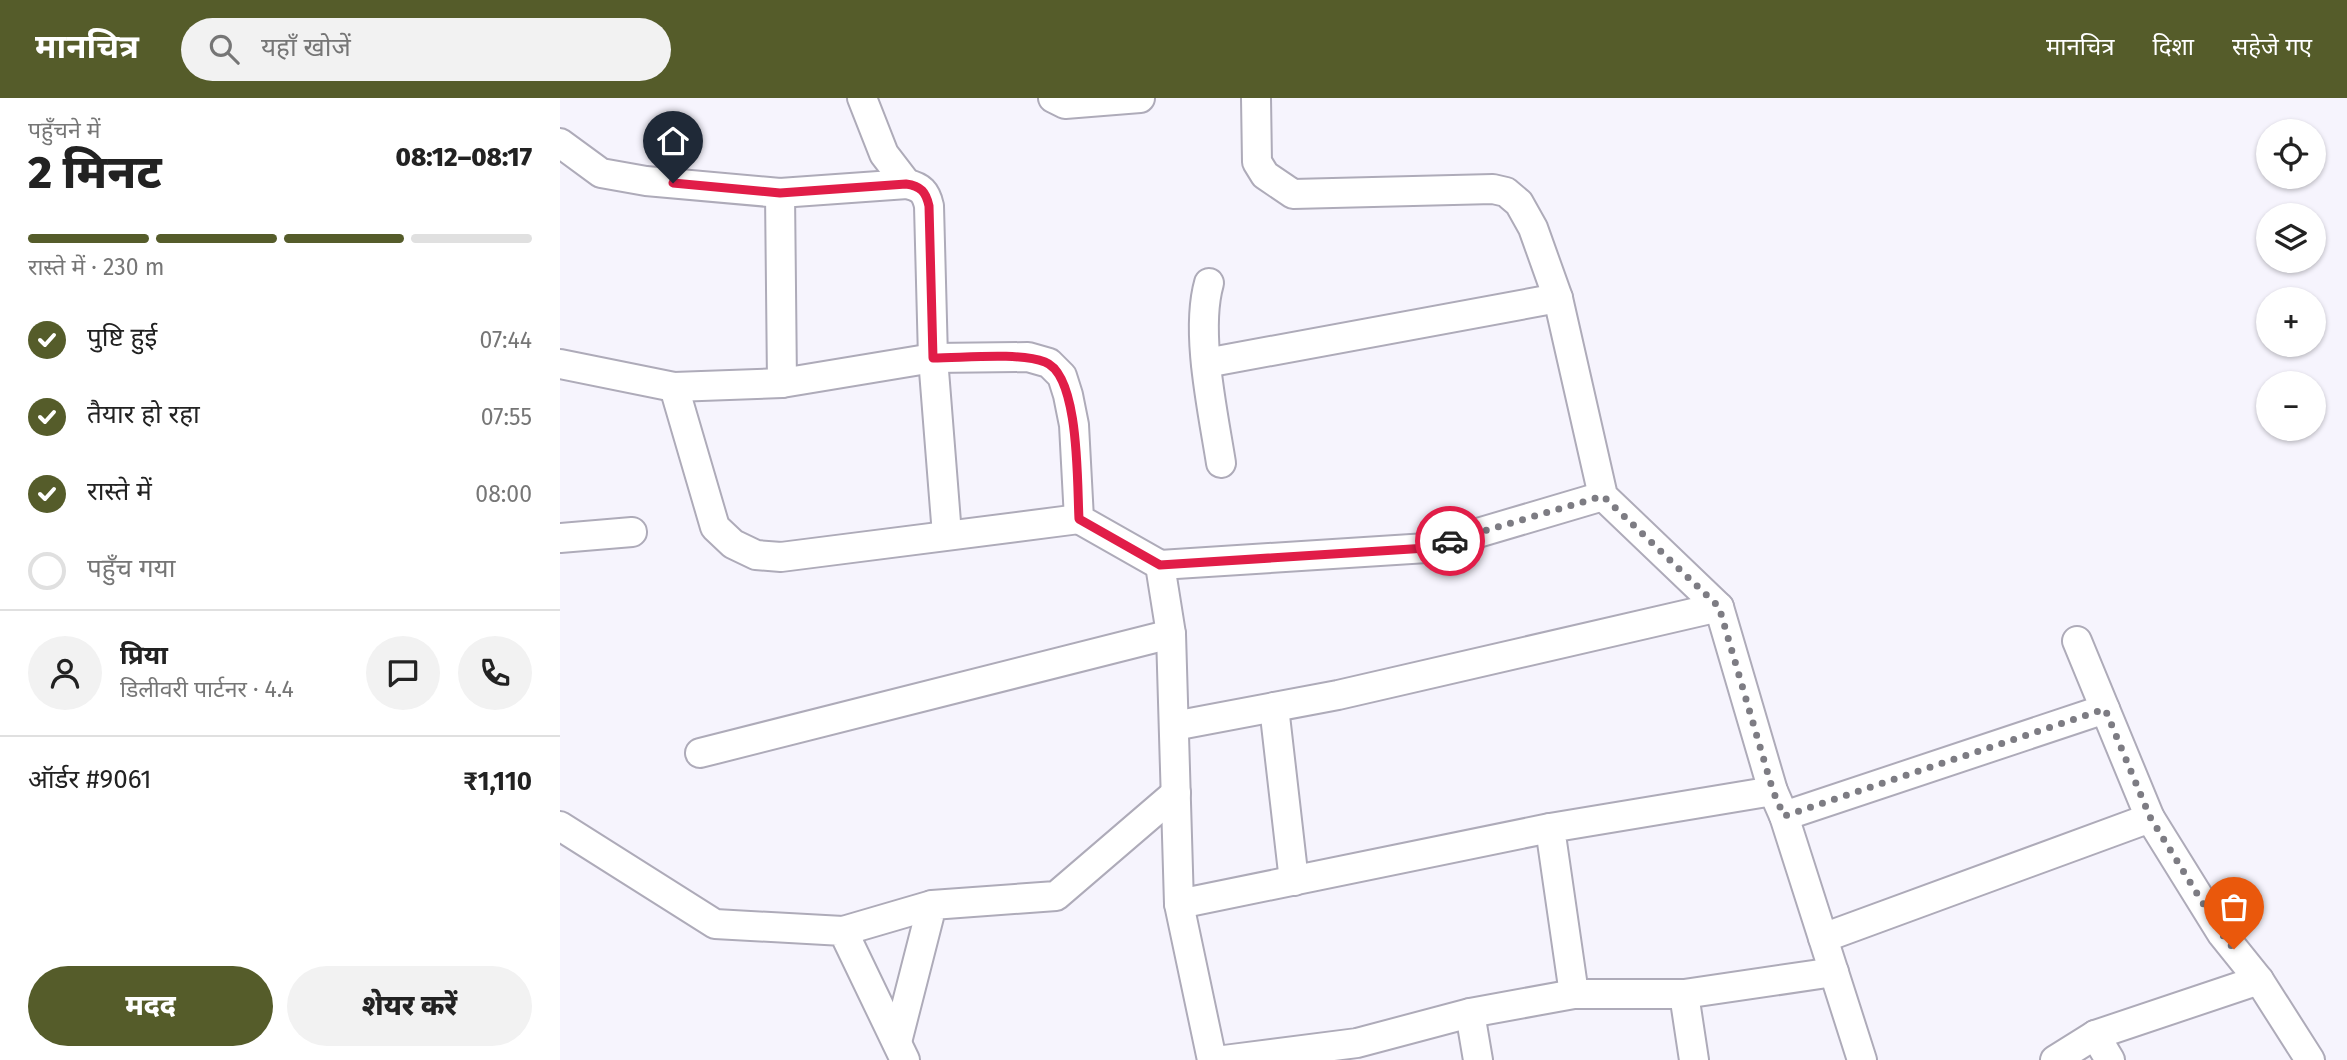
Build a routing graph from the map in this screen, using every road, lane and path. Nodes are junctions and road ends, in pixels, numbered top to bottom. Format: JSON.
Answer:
{"nodes":[{"id":1,"x":862,"y":98,"type":"edge"},
{"id":2,"x":1053,"y":98,"type":"edge"},
{"id":3,"x":1140,"y":98,"type":"edge"},
{"id":4,"x":1256,"y":98,"type":"edge"},
{"id":5,"x":560,"y":143,"type":"edge"},
{"id":6,"x":906,"y":184,"type":"junction"},
{"id":7,"x":780,"y":193,"type":"junction"},
{"id":8,"x":1209,"y":283,"type":"dead end"},
{"id":9,"x":1558,"y":298,"type":"junction"},
{"id":10,"x":933,"y":358,"type":"junction"},
{"id":11,"x":1206,"y":363,"type":"junction"},
{"id":12,"x":560,"y":364,"type":"edge"},
{"id":13,"x":782,"y":383,"type":"junction"},
{"id":14,"x":674,"y":387,"type":"junction"},
{"id":15,"x":1222,"y":463,"type":"dead end"},
{"id":16,"x":1603,"y":496,"type":"junction"},
{"id":17,"x":1079,"y":519,"type":"junction"},
{"id":18,"x":632,"y":532,"type":"dead end"},
{"id":19,"x":947,"y":535,"type":"junction"},
{"id":20,"x":560,"y":538,"type":"edge"},
{"id":21,"x":1160,"y":565,"type":"junction"},
{"id":22,"x":1719,"y":607,"type":"junction"},
{"id":23,"x":1171,"y":634,"type":"junction"},
{"id":24,"x":2077,"y":641,"type":"dead end"},
{"id":25,"x":1274,"y":707,"type":"junction"},
{"id":26,"x":2105,"y":709,"type":"junction"},
{"id":27,"x":1174,"y":726,"type":"junction"},
{"id":28,"x":700,"y":753,"type":"dead end"},
{"id":29,"x":1176,"y":793,"type":"junction"},
{"id":30,"x":1779,"y":804,"type":"junction"},
{"id":31,"x":2150,"y":817,"type":"junction"},
{"id":32,"x":560,"y":826,"type":"edge"},
{"id":33,"x":1550,"y":828,"type":"junction"},
{"id":34,"x":1294,"y":881,"type":"junction"},
{"id":35,"x":1180,"y":904,"type":"junction"},
{"id":36,"x":932,"y":905,"type":"junction"},
{"id":37,"x":843,"y":931,"type":"junction"},
{"id":38,"x":1823,"y":938,"type":"junction"},
{"id":39,"x":1834,"y":972,"type":"junction"},
{"id":40,"x":2259,"y":980,"type":"junction"},
{"id":41,"x":1684,"y":993,"type":"junction"},
{"id":42,"x":1574,"y":994,"type":"junction"},
{"id":43,"x":1470,"y":1013,"type":"junction"},
{"id":44,"x":2095,"y":1035,"type":"junction"},
{"id":45,"x":901,"y":1051,"type":"edge"},
{"id":46,"x":1359,"y":1052,"type":"edge"},
{"id":47,"x":1212,"y":1060,"type":"edge"},
{"id":48,"x":1224,"y":1060,"type":"edge"},
{"id":49,"x":1478,"y":1060,"type":"edge"},
{"id":50,"x":1693,"y":1060,"type":"edge"},
{"id":51,"x":1862,"y":1060,"type":"edge"},
{"id":52,"x":2054,"y":1060,"type":"edge"},
{"id":53,"x":2110,"y":1060,"type":"edge"},
{"id":54,"x":2310,"y":1060,"type":"edge"}],
"edges":[{"from":1,"to":6,"type":"street"},
{"from":2,"to":3,"type":"street"},
{"from":4,"to":9,"type":"street"},
{"from":5,"to":7,"type":"street"},
{"from":6,"to":7,"type":"street"},
{"from":6,"to":10,"type":"street"},
{"from":7,"to":13,"type":"street"},
{"from":8,"to":11,"type":"street"},
{"from":9,"to":11,"type":"street"},
{"from":9,"to":16,"type":"street"},
{"from":10,"to":13,"type":"street"},
{"from":10,"to":17,"type":"street"},
{"from":10,"to":19,"type":"street"},
{"from":11,"to":15,"type":"street"},
{"from":12,"to":14,"type":"street"},
{"from":13,"to":14,"type":"street"},
{"from":14,"to":19,"type":"street"},
{"from":16,"to":21,"type":"street"},
{"from":16,"to":22,"type":"street"},
{"from":17,"to":19,"type":"street"},
{"from":17,"to":21,"type":"street"},
{"from":18,"to":20,"type":"street"},
{"from":21,"to":23,"type":"street"},
{"from":22,"to":25,"type":"street"},
{"from":22,"to":30,"type":"street"},
{"from":23,"to":27,"type":"street"},
{"from":23,"to":28,"type":"street"},
{"from":24,"to":26,"type":"street"},
{"from":25,"to":27,"type":"street"},
{"from":25,"to":34,"type":"street"},
{"from":26,"to":30,"type":"street"},
{"from":26,"to":31,"type":"street"},
{"from":27,"to":29,"type":"street"},
{"from":29,"to":35,"type":"street"},
{"from":29,"to":36,"type":"street"},
{"from":30,"to":33,"type":"street"},
{"from":30,"to":38,"type":"street"},
{"from":31,"to":38,"type":"street"},
{"from":31,"to":40,"type":"street"},
{"from":32,"to":37,"type":"street"},
{"from":33,"to":34,"type":"street"},
{"from":33,"to":42,"type":"street"},
{"from":34,"to":35,"type":"street"},
{"from":35,"to":47,"type":"street"},
{"from":36,"to":37,"type":"street"},
{"from":36,"to":45,"type":"street"},
{"from":37,"to":45,"type":"street"},
{"from":38,"to":39,"type":"street"},
{"from":39,"to":41,"type":"street"},
{"from":39,"to":51,"type":"street"},
{"from":40,"to":44,"type":"street"},
{"from":40,"to":54,"type":"street"},
{"from":41,"to":42,"type":"street"},
{"from":41,"to":50,"type":"street"},
{"from":42,"to":43,"type":"street"},
{"from":43,"to":46,"type":"street"},
{"from":43,"to":49,"type":"street"},
{"from":44,"to":52,"type":"street"},
{"from":44,"to":53,"type":"street"},
{"from":46,"to":48,"type":"street"}]}
